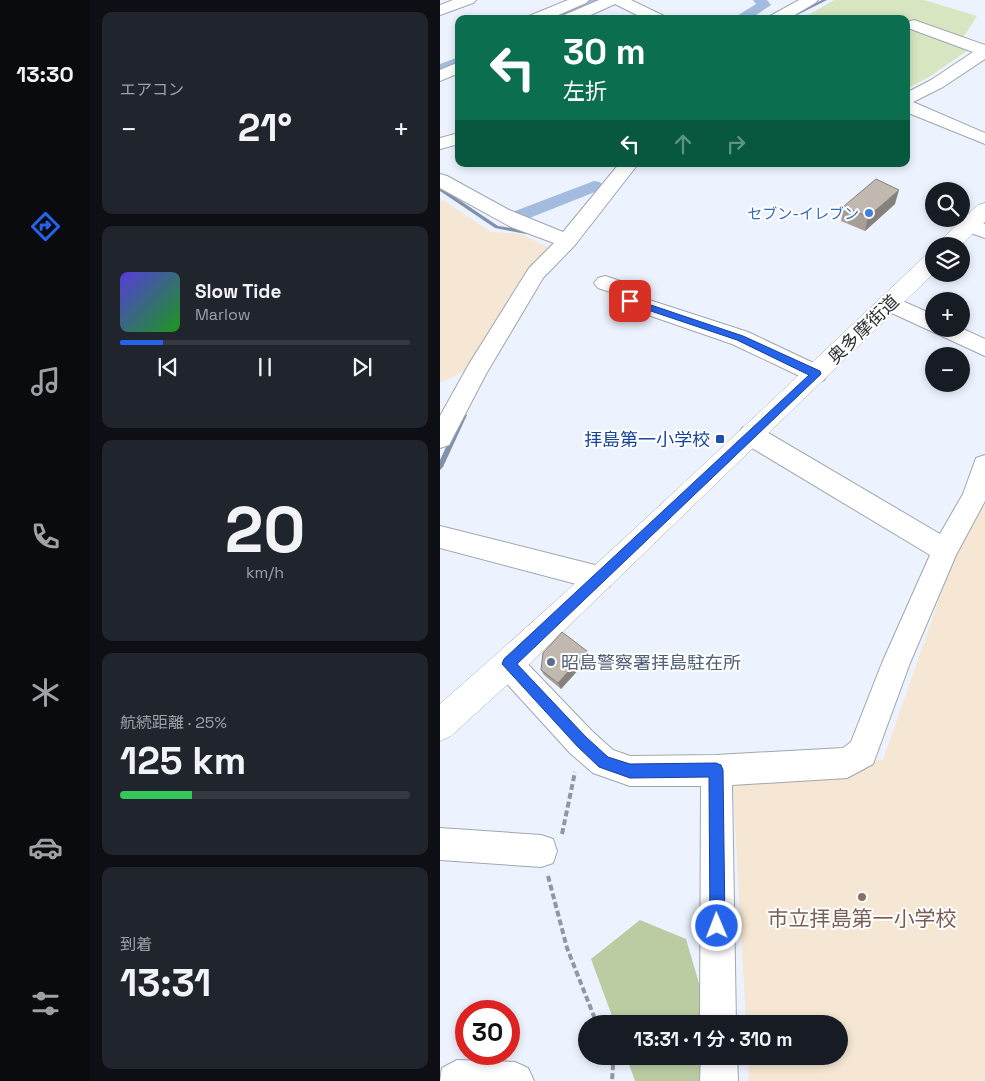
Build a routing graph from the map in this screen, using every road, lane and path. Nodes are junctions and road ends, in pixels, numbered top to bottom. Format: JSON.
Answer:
{"nodes":[{"id":1,"x":468,"y":0,"type":"edge"},
{"id":2,"x":581,"y":0,"type":"edge"},
{"id":3,"x":612,"y":0,"type":"edge"},
{"id":4,"x":619,"y":0,"type":"edge"},
{"id":5,"x":806,"y":1,"type":"edge"},
{"id":6,"x":440,"y":10,"type":"edge"},
{"id":7,"x":545,"y":15,"type":"edge"},
{"id":8,"x":578,"y":15,"type":"edge"},
{"id":9,"x":650,"y":15,"type":"edge"},
{"id":10,"x":783,"y":15,"type":"edge"},
{"id":11,"x":914,"y":25,"type":"dead end"},
{"id":12,"x":985,"y":51,"type":"edge"},
{"id":13,"x":455,"y":69,"type":"edge"},
{"id":14,"x":440,"y":76,"type":"edge"},
{"id":15,"x":910,"y":98,"type":"edge"},
{"id":16,"x":910,"y":108,"type":"edge"},
{"id":17,"x":985,"y":138,"type":"edge"},
{"id":18,"x":627,"y":167,"type":"edge"},
{"id":19,"x":440,"y":180,"type":"edge"},
{"id":20,"x":985,"y":210,"type":"edge"},
{"id":21,"x":977,"y":228,"type":"edge"},
{"id":22,"x":962,"y":237,"type":"edge"},
{"id":23,"x":568,"y":240,"type":"junction"},
{"id":24,"x":925,"y":269,"type":"edge"},
{"id":25,"x":606,"y":283,"type":"dead end"},
{"id":26,"x":890,"y":304,"type":"junction"},
{"id":27,"x":925,"y":320,"type":"edge"},
{"id":28,"x":961,"y":337,"type":"edge"},
{"id":29,"x":985,"y":348,"type":"edge"},
{"id":30,"x":816,"y":374,"type":"junction"},
{"id":31,"x":751,"y":435,"type":"junction"},
{"id":32,"x":440,"y":438,"type":"edge"},
{"id":33,"x":985,"y":466,"type":"edge"},
{"id":34,"x":980,"y":496,"type":"edge"},
{"id":35,"x":440,"y":537,"type":"edge"},
{"id":36,"x":945,"y":550,"type":"junction"},
{"id":37,"x":599,"y":578,"type":"junction"},
{"id":38,"x":508,"y":664,"type":"junction"},
{"id":39,"x":440,"y":725,"type":"edge"},
{"id":40,"x":581,"y":742,"type":"junction"},
{"id":41,"x":716,"y":770,"type":"junction"},
{"id":42,"x":440,"y":844,"type":"edge"},
{"id":43,"x":541,"y":851,"type":"junction"},
{"id":44,"x":594,"y":1015,"type":"edge"},
{"id":45,"x":718,"y":1015,"type":"edge"},
{"id":46,"x":613,"y":1065,"type":"edge"},
{"id":47,"x":718,"y":1065,"type":"edge"},
{"id":48,"x":455,"y":1081,"type":"edge"},
{"id":49,"x":515,"y":1081,"type":"edge"},
{"id":50,"x":612,"y":1081,"type":"edge"},
{"id":51,"x":719,"y":1081,"type":"edge"}],
"edges":[{"from":1,"to":6,"type":"street"},
{"from":2,"to":7,"type":"street"},
{"from":3,"to":8,"type":"street"},
{"from":4,"to":9,"type":"street"},
{"from":5,"to":10,"type":"street"},
{"from":11,"to":12,"type":"street"},
{"from":12,"to":15,"type":"street"},
{"from":13,"to":14,"type":"street"},
{"from":16,"to":17,"type":"street"},
{"from":18,"to":23,"type":"street"},
{"from":19,"to":23,"type":"street"},
{"from":20,"to":21,"type":"main road"},
{"from":21,"to":22,"type":"main road"},
{"from":23,"to":32,"type":"street"},
{"from":24,"to":26,"type":"main road","name":"奥多摩街道"},
{"from":25,"to":30,"type":"street"},
{"from":26,"to":27,"type":"street"},
{"from":26,"to":30,"type":"main road","name":"奥多摩街道"},
{"from":28,"to":29,"type":"street"},
{"from":30,"to":31,"type":"main road","name":"奥多摩街道"},
{"from":31,"to":36,"type":"street"},
{"from":31,"to":37,"type":"main road","name":"奥多摩街道"},
{"from":33,"to":34,"type":"street"},
{"from":34,"to":36,"type":"street"},
{"from":35,"to":37,"type":"street"},
{"from":36,"to":41,"type":"street"},
{"from":37,"to":38,"type":"main road","name":"奥多摩街道"},
{"from":38,"to":39,"type":"main road","name":"奥多摩街道"},
{"from":38,"to":40,"type":"street"},
{"from":40,"to":41,"type":"street"},
{"from":40,"to":43,"type":"path"},
{"from":41,"to":45,"type":"street"},
{"from":42,"to":43,"type":"street"},
{"from":43,"to":44,"type":"path"},
{"from":46,"to":50,"type":"path"},
{"from":47,"to":51,"type":"street"},
{"from":48,"to":49,"type":"street"}]}
